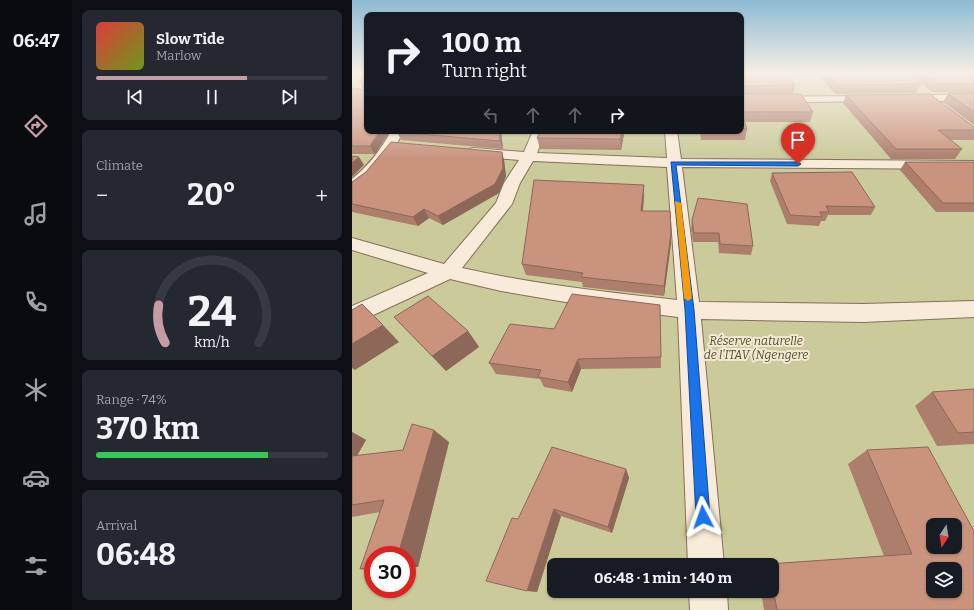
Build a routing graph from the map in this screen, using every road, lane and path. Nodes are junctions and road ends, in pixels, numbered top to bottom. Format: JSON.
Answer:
{"nodes":[{"id":1,"x":935,"y":102,"type":"edge"},
{"id":2,"x":943,"y":109,"type":"edge"},
{"id":3,"x":538,"y":134,"type":"edge"},
{"id":4,"x":671,"y":134,"type":"edge"},
{"id":5,"x":395,"y":137,"type":"edge"},
{"id":6,"x":407,"y":145,"type":"edge"},
{"id":7,"x":459,"y":150,"type":"edge"},
{"id":8,"x":528,"y":157,"type":"junction"},
{"id":9,"x":359,"y":160,"type":"edge"},
{"id":10,"x":379,"y":160,"type":"junction"},
{"id":11,"x":673,"y":163,"type":"junction"},
{"id":12,"x":974,"y":165,"type":"edge"},
{"id":13,"x":352,"y":186,"type":"edge"},
{"id":14,"x":352,"y":244,"type":"edge"},
{"id":15,"x":448,"y":272,"type":"junction"},
{"id":16,"x":974,"y":309,"type":"edge"},
{"id":17,"x":689,"y":310,"type":"junction"},
{"id":18,"x":352,"y":316,"type":"edge"},
{"id":19,"x":706,"y":558,"type":"edge"},
{"id":20,"x":708,"y":598,"type":"edge"},
{"id":21,"x":709,"y":610,"type":"edge"}],
"edges":[{"from":1,"to":2,"type":"street"},
{"from":3,"to":8,"type":"street"},
{"from":4,"to":11,"type":"street"},
{"from":5,"to":6,"type":"street"},
{"from":5,"to":10,"type":"street"},
{"from":7,"to":8,"type":"street"},
{"from":8,"to":11,"type":"street"},
{"from":8,"to":15,"type":"street"},
{"from":9,"to":10,"type":"street"},
{"from":10,"to":13,"type":"street"},
{"from":11,"to":12,"type":"street"},
{"from":11,"to":17,"type":"street"},
{"from":14,"to":15,"type":"street"},
{"from":15,"to":17,"type":"street"},
{"from":15,"to":18,"type":"street"},
{"from":16,"to":17,"type":"street"},
{"from":17,"to":19,"type":"street"},
{"from":20,"to":21,"type":"street"}]}
